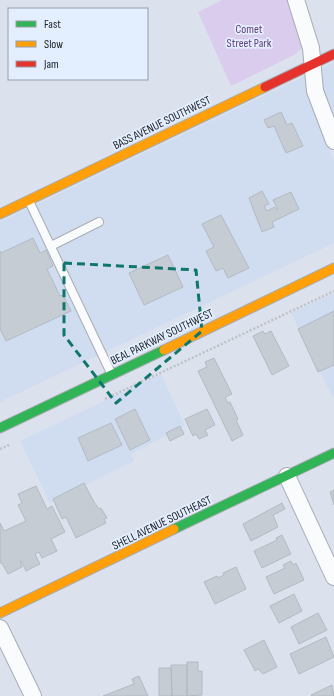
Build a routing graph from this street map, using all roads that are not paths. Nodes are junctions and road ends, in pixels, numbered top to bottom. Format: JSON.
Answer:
{"nodes":[{"id":1,"x":296,"y":0,"type":"edge"},
{"id":2,"x":334,"y":54,"type":"edge"},
{"id":3,"x":312,"y":65,"type":"junction"},
{"id":4,"x":334,"y":141,"type":"edge"},
{"id":5,"x":29,"y":200,"type":"junction"},
{"id":6,"x":0,"y":214,"type":"edge"},
{"id":7,"x":99,"y":222,"type":"dead end"},
{"id":8,"x":51,"y":246,"type":"junction"},
{"id":9,"x":334,"y":268,"type":"edge"},
{"id":10,"x":112,"y":374,"type":"junction"},
{"id":11,"x":0,"y":428,"type":"edge"},
{"id":12,"x":334,"y":453,"type":"edge"},
{"id":13,"x":287,"y":476,"type":"junction"},
{"id":14,"x":334,"y":577,"type":"edge"},
{"id":15,"x":0,"y":613,"type":"edge"},
{"id":16,"x":0,"y":628,"type":"edge"},
{"id":17,"x":33,"y":696,"type":"edge"}],
"edges":[{"from":1,"to":3,"type":"street"},
{"from":2,"to":3,"type":"street","name":"BASS AVENUE SOUTHWEST"},
{"from":3,"to":4,"type":"street"},
{"from":3,"to":5,"type":"street","name":"BASS AVENUE SOUTHWEST"},
{"from":5,"to":6,"type":"street","name":"BASS AVENUE SOUTHWEST"},
{"from":5,"to":8,"type":"lane"},
{"from":7,"to":8,"type":"lane"},
{"from":8,"to":10,"type":"lane"},
{"from":9,"to":10,"type":"street","name":"BEAL PARKWAY SOUTHWEST"},
{"from":10,"to":11,"type":"street","name":"BEAL PARKWAY SOUTHWEST"},
{"from":12,"to":13,"type":"street","name":"SHELL AVENUE SOUTHEAST"},
{"from":13,"to":14,"type":"street"},
{"from":13,"to":15,"type":"street","name":"SHELL AVENUE SOUTHEAST"},
{"from":16,"to":17,"type":"street"}]}
